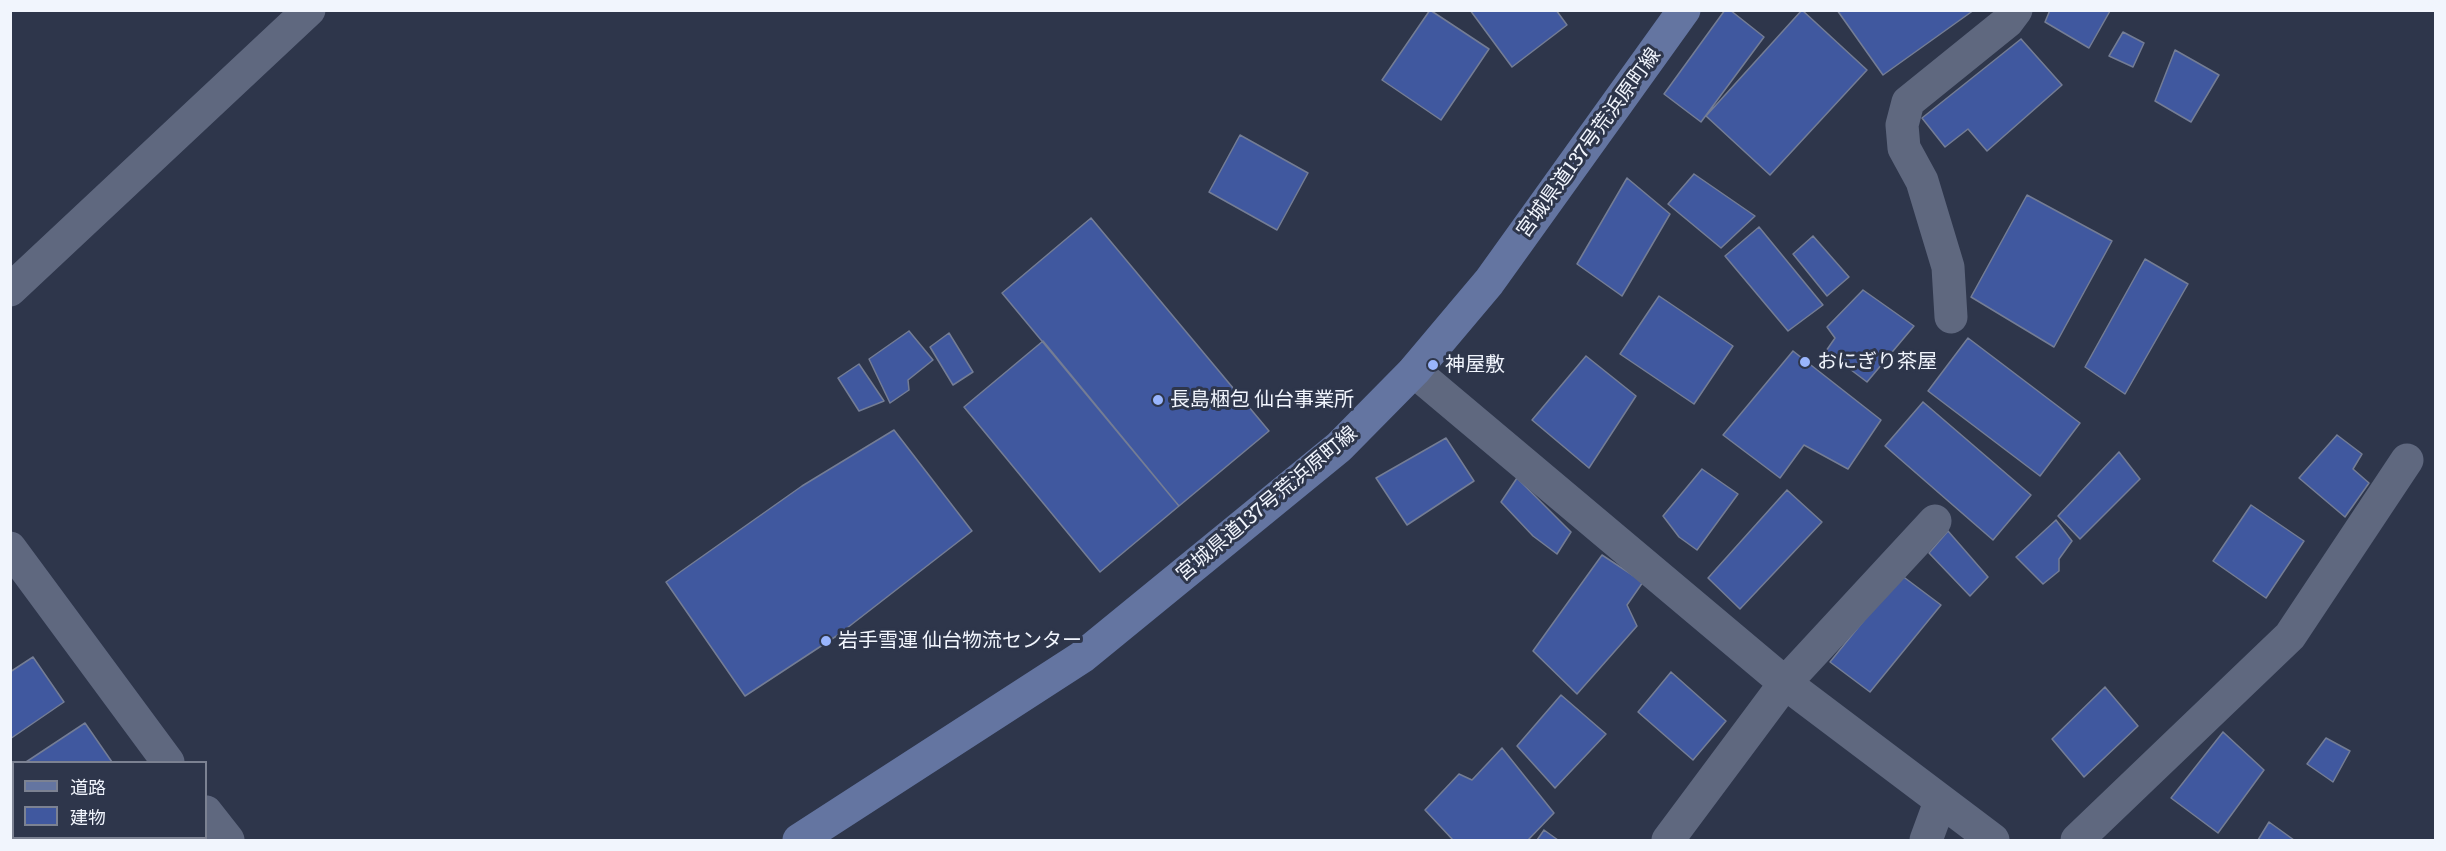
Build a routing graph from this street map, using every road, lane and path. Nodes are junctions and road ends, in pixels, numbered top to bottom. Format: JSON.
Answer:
{"nodes":[{"id":1,"x":309,"y":10,"type":"edge"},
{"id":2,"x":1684,"y":10,"type":"edge"},
{"id":3,"x":2016,"y":10,"type":"edge"},
{"id":4,"x":10,"y":290,"type":"edge"},
{"id":5,"x":1951,"y":317,"type":"dead end"},
{"id":6,"x":1414,"y":371,"type":"junction"},
{"id":7,"x":2407,"y":460,"type":"dead end"},
{"id":8,"x":1935,"y":521,"type":"dead end"},
{"id":9,"x":10,"y":548,"type":"edge"},
{"id":10,"x":1785,"y":683,"type":"junction"},
{"id":11,"x":167,"y":761,"type":"edge"},
{"id":12,"x":1940,"y":802,"type":"junction"},
{"id":13,"x":207,"y":813,"type":"edge"},
{"id":14,"x":228,"y":840,"type":"edge"},
{"id":15,"x":799,"y":840,"type":"edge"},
{"id":16,"x":1668,"y":840,"type":"edge"},
{"id":17,"x":1926,"y":840,"type":"edge"},
{"id":18,"x":1993,"y":840,"type":"edge"},
{"id":19,"x":2077,"y":840,"type":"edge"}],
"edges":[{"from":1,"to":4,"type":"street"},
{"from":2,"to":6,"type":"main road","name":"宮城県道137号荒浜原町線"},
{"from":3,"to":5,"type":"street"},
{"from":6,"to":10,"type":"street"},
{"from":6,"to":15,"type":"main road","name":"宮城県道137号荒浜原町線"},
{"from":7,"to":19,"type":"street"},
{"from":8,"to":10,"type":"street"},
{"from":9,"to":11,"type":"street"},
{"from":10,"to":12,"type":"street"},
{"from":10,"to":16,"type":"street"},
{"from":12,"to":17,"type":"street"},
{"from":12,"to":18,"type":"street"},
{"from":13,"to":14,"type":"street"}]}
